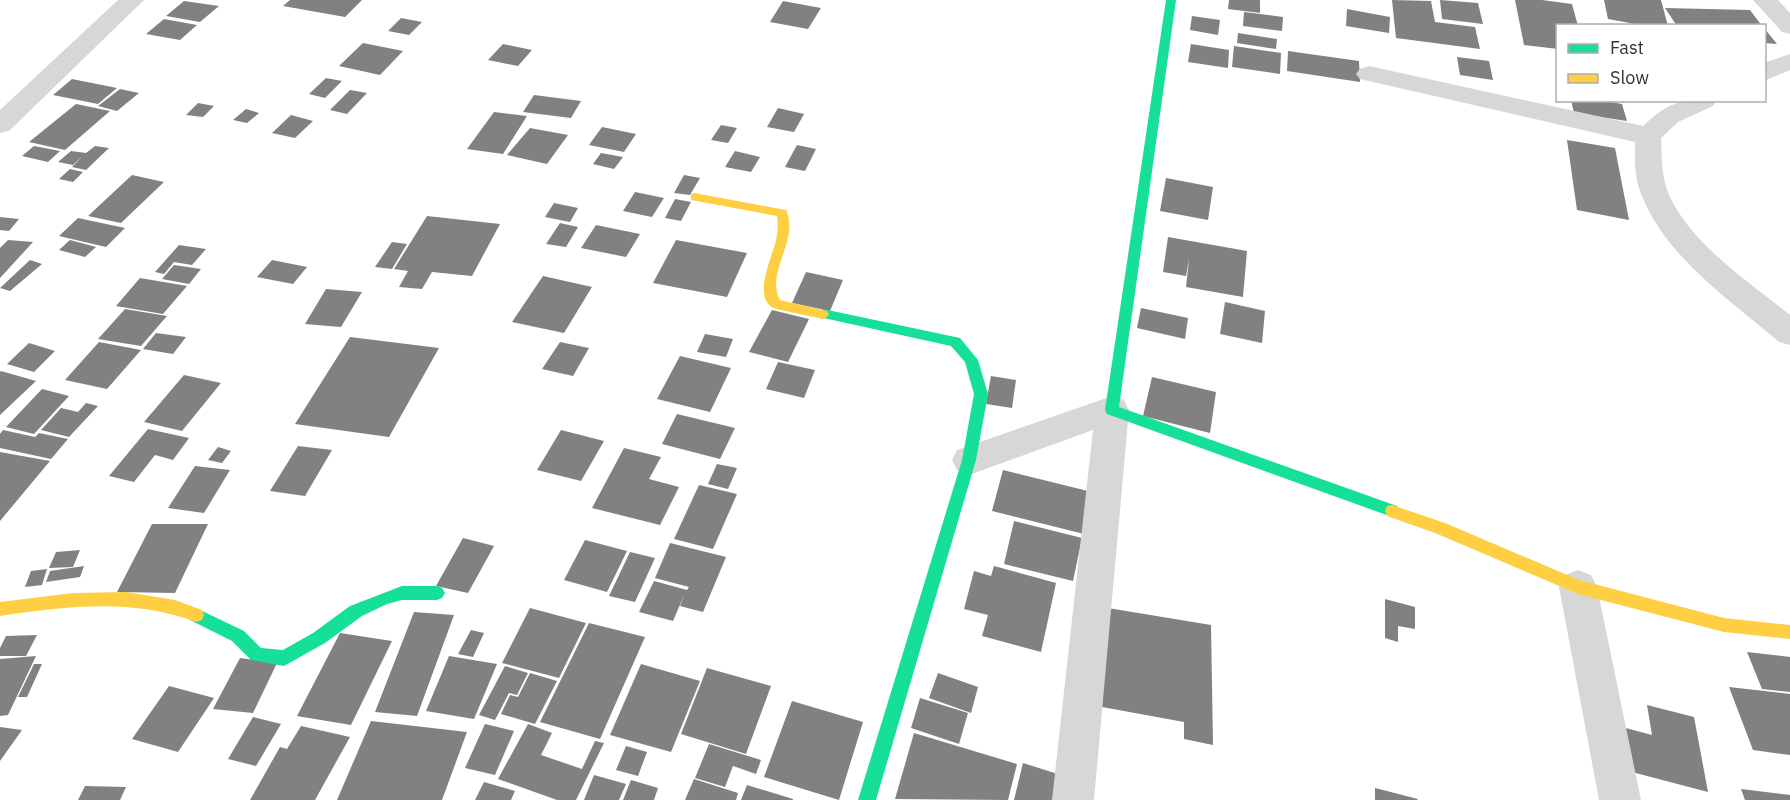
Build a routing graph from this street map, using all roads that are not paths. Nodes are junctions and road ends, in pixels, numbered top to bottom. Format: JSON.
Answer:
{"nodes":[{"id":1,"x":132,"y":0,"type":"edge"},
{"id":2,"x":1171,"y":0,"type":"edge"},
{"id":3,"x":1765,"y":0,"type":"edge"},
{"id":4,"x":1790,"y":27,"type":"edge"},
{"id":5,"x":1790,"y":61,"type":"edge"},
{"id":6,"x":1766,"y":72,"type":"edge"},
{"id":7,"x":1369,"y":74,"type":"dead end"},
{"id":8,"x":1700,"y":102,"type":"edge"},
{"id":9,"x":0,"y":125,"type":"edge"},
{"id":10,"x":1648,"y":136,"type":"junction"},
{"id":11,"x":695,"y":197,"type":"dead end"},
{"id":12,"x":1790,"y":333,"type":"edge"},
{"id":13,"x":1112,"y":410,"type":"junction"},
{"id":14,"x":969,"y":460,"type":"junction"},
{"id":15,"x":1578,"y":587,"type":"junction"},
{"id":16,"x":437,"y":593,"type":"dead end"},
{"id":17,"x":0,"y":609,"type":"edge"},
{"id":18,"x":1790,"y":632,"type":"edge"},
{"id":19,"x":867,"y":800,"type":"edge"},
{"id":20,"x":1073,"y":800,"type":"edge"},
{"id":21,"x":1620,"y":800,"type":"edge"}],
"edges":[{"from":1,"to":9,"type":"street"},
{"from":2,"to":13,"type":"street"},
{"from":3,"to":4,"type":"street"},
{"from":5,"to":6,"type":"street"},
{"from":7,"to":10,"type":"street"},
{"from":8,"to":10,"type":"street"},
{"from":10,"to":12,"type":"street"},
{"from":11,"to":14,"type":"street"},
{"from":13,"to":14,"type":"street"},
{"from":13,"to":15,"type":"street"},
{"from":13,"to":20,"type":"street"},
{"from":14,"to":19,"type":"street"},
{"from":15,"to":18,"type":"street"},
{"from":15,"to":21,"type":"street"},
{"from":16,"to":17,"type":"street"}]}
